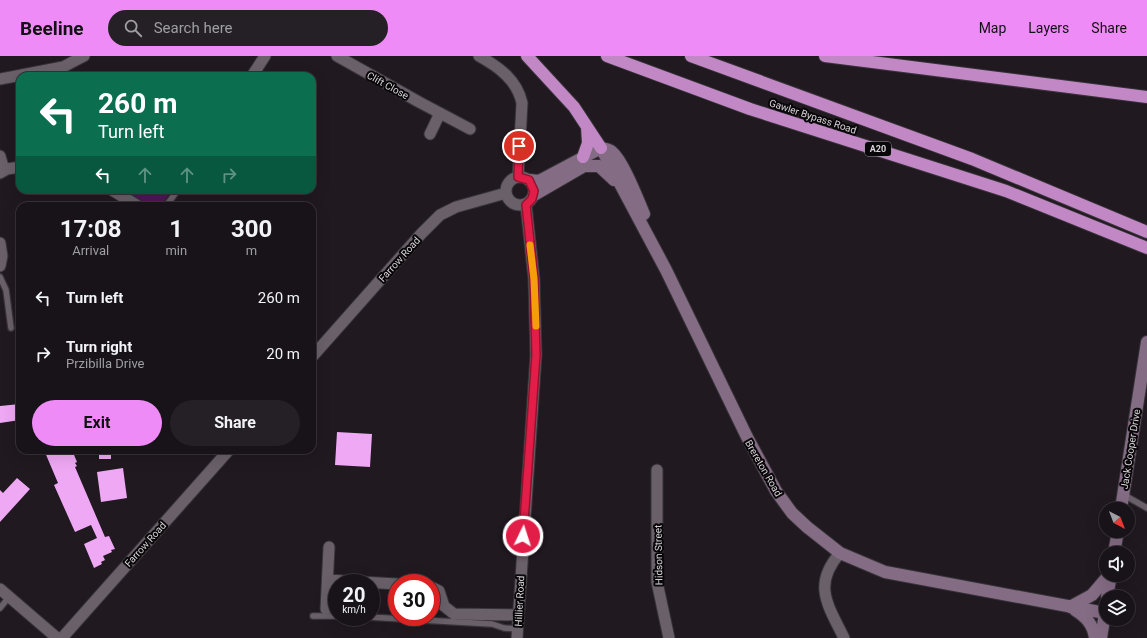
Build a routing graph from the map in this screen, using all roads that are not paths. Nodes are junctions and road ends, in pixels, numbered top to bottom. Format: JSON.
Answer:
{"nodes":[{"id":1,"x":84,"y":56,"type":"edge"},
{"id":2,"x":265,"y":56,"type":"edge"},
{"id":3,"x":337,"y":56,"type":"edge"},
{"id":4,"x":479,"y":56,"type":"edge"},
{"id":5,"x":527,"y":56,"type":"edge"},
{"id":6,"x":607,"y":56,"type":"edge"},
{"id":7,"x":691,"y":56,"type":"edge"},
{"id":8,"x":825,"y":56,"type":"edge"},
{"id":9,"x":37,"y":72,"type":"edge"},
{"id":10,"x":255,"y":72,"type":"edge"},
{"id":11,"x":16,"y":76,"type":"edge"},
{"id":12,"x":0,"y":79,"type":"edge"},
{"id":13,"x":1147,"y":90,"type":"edge"},
{"id":14,"x":1129,"y":94,"type":"junction"},
{"id":15,"x":1147,"y":97,"type":"edge"},
{"id":16,"x":440,"y":113,"type":"junction"},
{"id":17,"x":587,"y":127,"type":"junction"},
{"id":18,"x":470,"y":129,"type":"dead end"},
{"id":19,"x":430,"y":134,"type":"dead end"},
{"id":20,"x":601,"y":148,"type":"junction"},
{"id":21,"x":0,"y":156,"type":"edge"},
{"id":22,"x":583,"y":157,"type":"junction"},
{"id":23,"x":16,"y":168,"type":"edge"},
{"id":24,"x":2,"y":172,"type":"edge"},
{"id":25,"x":523,"y":179,"type":"junction"},
{"id":26,"x":506,"y":193,"type":"junction"},
{"id":27,"x":118,"y":194,"type":"edge"},
{"id":28,"x":534,"y":195,"type":"junction"},
{"id":29,"x":626,"y":195,"type":"junction"},
{"id":30,"x":132,"y":202,"type":"edge"},
{"id":31,"x":526,"y":205,"type":"junction"},
{"id":32,"x":1147,"y":232,"type":"edge"},
{"id":33,"x":0,"y":243,"type":"edge"},
{"id":34,"x":1147,"y":248,"type":"edge"},
{"id":35,"x":0,"y":266,"type":"edge"},
{"id":36,"x":666,"y":270,"type":"junction"},
{"id":37,"x":0,"y":277,"type":"edge"},
{"id":38,"x":11,"y":328,"type":"dead end"},
{"id":39,"x":1147,"y":342,"type":"edge"},
{"id":40,"x":316,"y":352,"type":"edge"},
{"id":41,"x":225,"y":454,"type":"edge"},
{"id":42,"x":657,"y":470,"type":"dead end"},
{"id":43,"x":1123,"y":495,"type":"junction"},
{"id":44,"x":1122,"y":502,"type":"edge"},
{"id":45,"x":1147,"y":508,"type":"edge"},
{"id":46,"x":329,"y":547,"type":"dead end"},
{"id":47,"x":840,"y":553,"type":"junction"},
{"id":48,"x":328,"y":574,"type":"edge"},
{"id":49,"x":328,"y":580,"type":"edge"},
{"id":50,"x":1104,"y":582,"type":"edge"},
{"id":51,"x":0,"y":589,"type":"edge"},
{"id":52,"x":440,"y":594,"type":"edge"},
{"id":53,"x":9,"y":597,"type":"junction"},
{"id":54,"x":1070,"y":607,"type":"junction"},
{"id":55,"x":0,"y":608,"type":"edge"},
{"id":56,"x":326,"y":609,"type":"dead end"},
{"id":57,"x":1099,"y":609,"type":"edge"},
{"id":58,"x":518,"y":615,"type":"junction"},
{"id":59,"x":313,"y":616,"type":"dead end"},
{"id":60,"x":328,"y":616,"type":"edge"},
{"id":61,"x":380,"y":618,"type":"edge"},
{"id":62,"x":1103,"y":626,"type":"edge"},
{"id":63,"x":517,"y":634,"type":"edge"},
{"id":64,"x":57,"y":638,"type":"edge"},
{"id":65,"x":62,"y":638,"type":"edge"},
{"id":66,"x":669,"y":638,"type":"edge"},
{"id":67,"x":844,"y":638,"type":"edge"},
{"id":68,"x":1095,"y":638,"type":"edge"},
{"id":69,"x":1101,"y":638,"type":"edge"}],
"edges":[{"from":1,"to":9,"type":"street"},
{"from":2,"to":10,"type":"street"},
{"from":3,"to":16,"type":"street","name":"Clift Close"},
{"from":4,"to":25,"type":"street"},
{"from":5,"to":17,"type":"highway"},
{"from":6,"to":34,"type":"highway","name":"Gawler Bypass Road","number":"A20"},
{"from":7,"to":32,"type":"highway","name":"Gawler Bypass Road","number":"A20"},
{"from":8,"to":14,"type":"highway"},
{"from":11,"to":12,"type":"street"},
{"from":13,"to":14,"type":"highway"},
{"from":14,"to":15,"type":"highway"},
{"from":16,"to":18,"type":"street","name":"Clift Close"},
{"from":16,"to":19,"type":"street"},
{"from":17,"to":20,"type":"highway"},
{"from":17,"to":22,"type":"highway"},
{"from":20,"to":22,"type":"street"},
{"from":20,"to":29,"type":"street","name":"Brereton Road"},
{"from":20,"to":36,"type":"street","name":"Brereton Road"},
{"from":21,"to":24,"type":"street"},
{"from":22,"to":25,"type":"street"},
{"from":23,"to":24,"type":"street"},
{"from":25,"to":26,"type":"street"},
{"from":25,"to":28,"type":"street"},
{"from":26,"to":31,"type":"street"},
{"from":26,"to":40,"type":"street","name":"Farrow Road"},
{"from":27,"to":30,"type":"street"},
{"from":28,"to":29,"type":"street","name":"Brereton Road"},
{"from":28,"to":31,"type":"street"},
{"from":29,"to":36,"type":"street","name":"Brereton Road"},
{"from":31,"to":58,"type":"street","name":"Hillier Road"},
{"from":33,"to":35,"type":"street"},
{"from":36,"to":47,"type":"street","name":"Brereton Road"},
{"from":37,"to":38,"type":"lane"},
{"from":39,"to":43,"type":"street","name":"Jack Cooper Drive"},
{"from":41,"to":65,"type":"street","name":"Farrow Road"},
{"from":42,"to":66,"type":"street","name":"Hidson Street"},
{"from":43,"to":44,"type":"street","name":"Jack Cooper Drive"},
{"from":43,"to":45,"type":"lane"},
{"from":46,"to":48,"type":"street"},
{"from":47,"to":54,"type":"street","name":"Brereton Road"},
{"from":47,"to":67,"type":"street"},
{"from":49,"to":56,"type":"street"},
{"from":50,"to":54,"type":"street"},
{"from":51,"to":53,"type":"street"},
{"from":52,"to":58,"type":"street"},
{"from":53,"to":55,"type":"lane"},
{"from":53,"to":64,"type":"street"},
{"from":54,"to":57,"type":"street","name":"Brereton Road"},
{"from":54,"to":68,"type":"street"},
{"from":58,"to":63,"type":"street","name":"Hillier Road"},
{"from":59,"to":60,"type":"lane"},
{"from":61,"to":63,"type":"lane"},
{"from":62,"to":69,"type":"street"}]}
